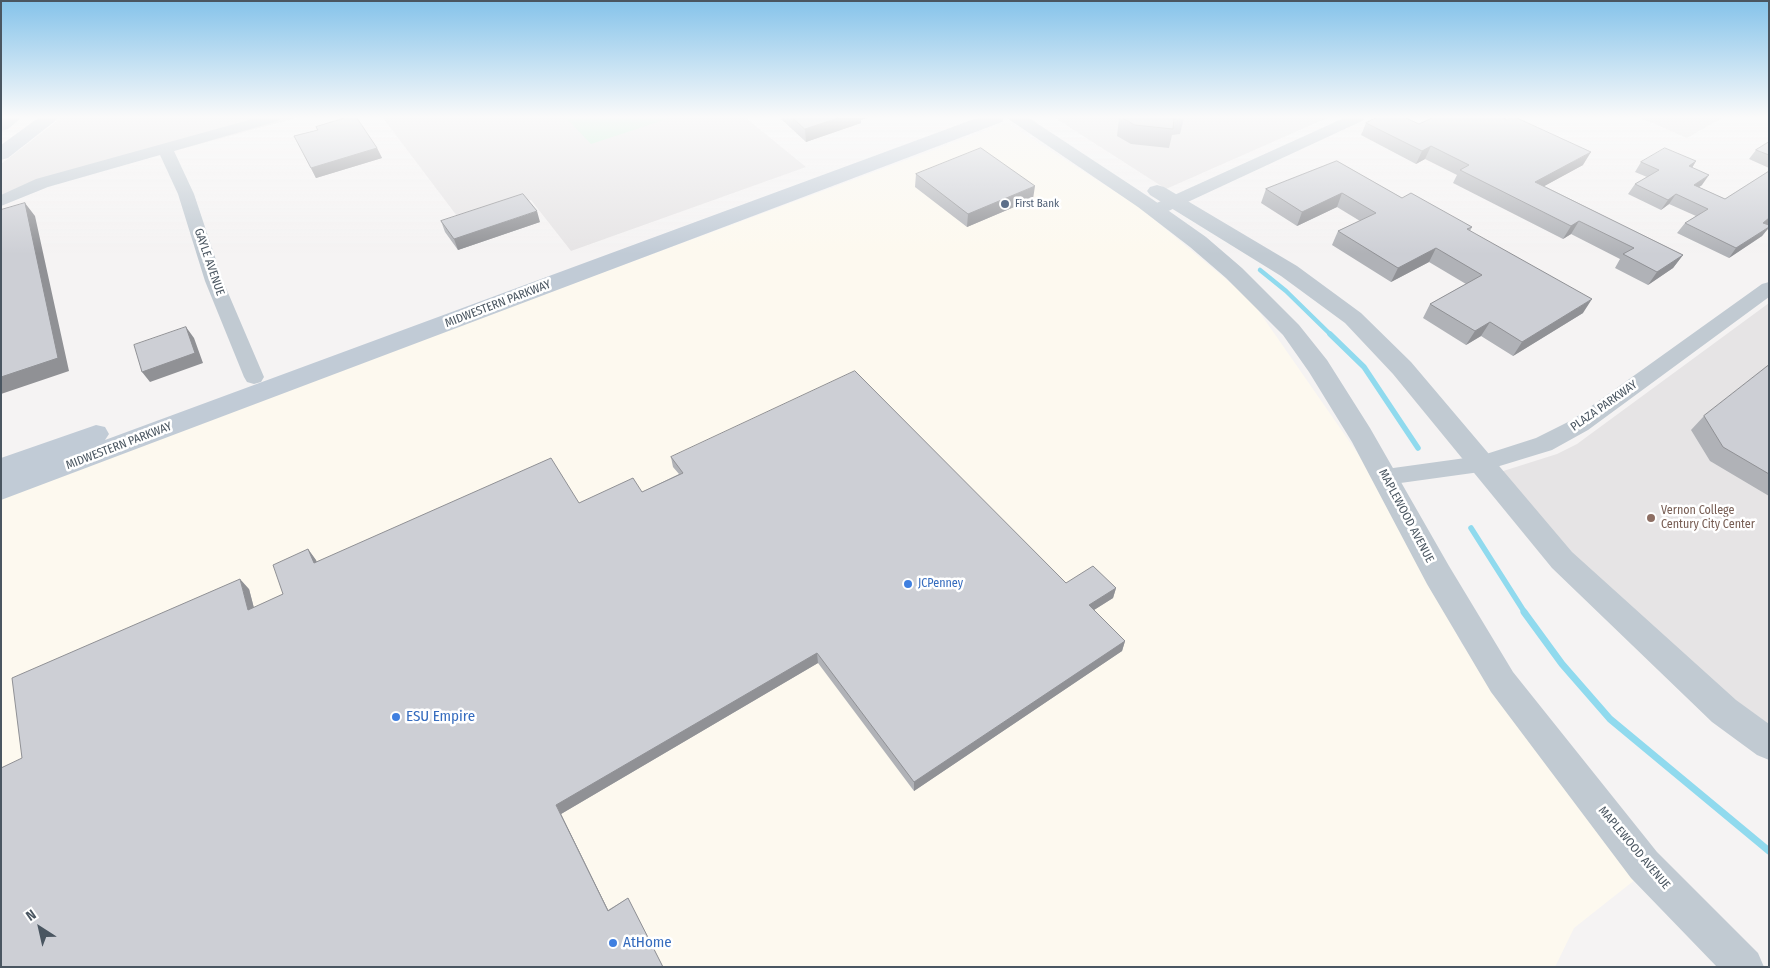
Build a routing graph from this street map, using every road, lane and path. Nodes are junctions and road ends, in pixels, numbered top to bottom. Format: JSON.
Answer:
{"nodes":[{"id":1,"x":112,"y":163,"type":"edge"},
{"id":2,"x":172,"y":163,"type":"edge"},
{"id":3,"x":847,"y":163,"type":"edge"},
{"id":4,"x":865,"y":163,"type":"edge"},
{"id":5,"x":1092,"y":163,"type":"edge"},
{"id":6,"x":1106,"y":163,"type":"edge"},
{"id":7,"x":1258,"y":163,"type":"edge"},
{"id":8,"x":1,"y":201,"type":"edge"},
{"id":9,"x":741,"y":206,"type":"junction"},
{"id":10,"x":1165,"y":206,"type":"junction"},
{"id":11,"x":1769,"y":288,"type":"edge"},
{"id":12,"x":258,"y":385,"type":"junction"},
{"id":13,"x":1480,"y":464,"type":"junction"},
{"id":14,"x":1,"y":469,"type":"edge"},
{"id":15,"x":1386,"y":477,"type":"junction"},
{"id":16,"x":1,"y":490,"type":"edge"},
{"id":17,"x":1769,"y":744,"type":"edge"},
{"id":18,"x":1744,"y":967,"type":"edge"}],
"edges":[{"from":1,"to":8,"type":"street"},
{"from":2,"to":12,"type":"street","name":"GAYLE AVENUE"},
{"from":3,"to":9,"type":"main road","name":"MIDWESTERN PARKWAY"},
{"from":4,"to":9,"type":"main road","name":"MIDWESTERN PARKWAY"},
{"from":5,"to":10,"type":"street","name":"MAPLEWOOD AVENUE"},
{"from":6,"to":10,"type":"street","name":"MAPLEWOOD AVENUE"},
{"from":7,"to":10,"type":"street"},
{"from":9,"to":12,"type":"main road","name":"MIDWESTERN PARKWAY"},
{"from":10,"to":13,"type":"street","name":"MAPLEWOOD AVENUE"},
{"from":10,"to":15,"type":"street","name":"MAPLEWOOD AVENUE"},
{"from":11,"to":13,"type":"street","name":"PLAZA PARKWAY"},
{"from":12,"to":14,"type":"main road","name":"MIDWESTERN PARKWAY"},
{"from":12,"to":16,"type":"main road","name":"MIDWESTERN PARKWAY"},
{"from":13,"to":15,"type":"street","name":"PLAZA PARKWAY"},
{"from":13,"to":17,"type":"street","name":"MAPLEWOOD AVENUE"},
{"from":15,"to":18,"type":"street","name":"MAPLEWOOD AVENUE"}]}
